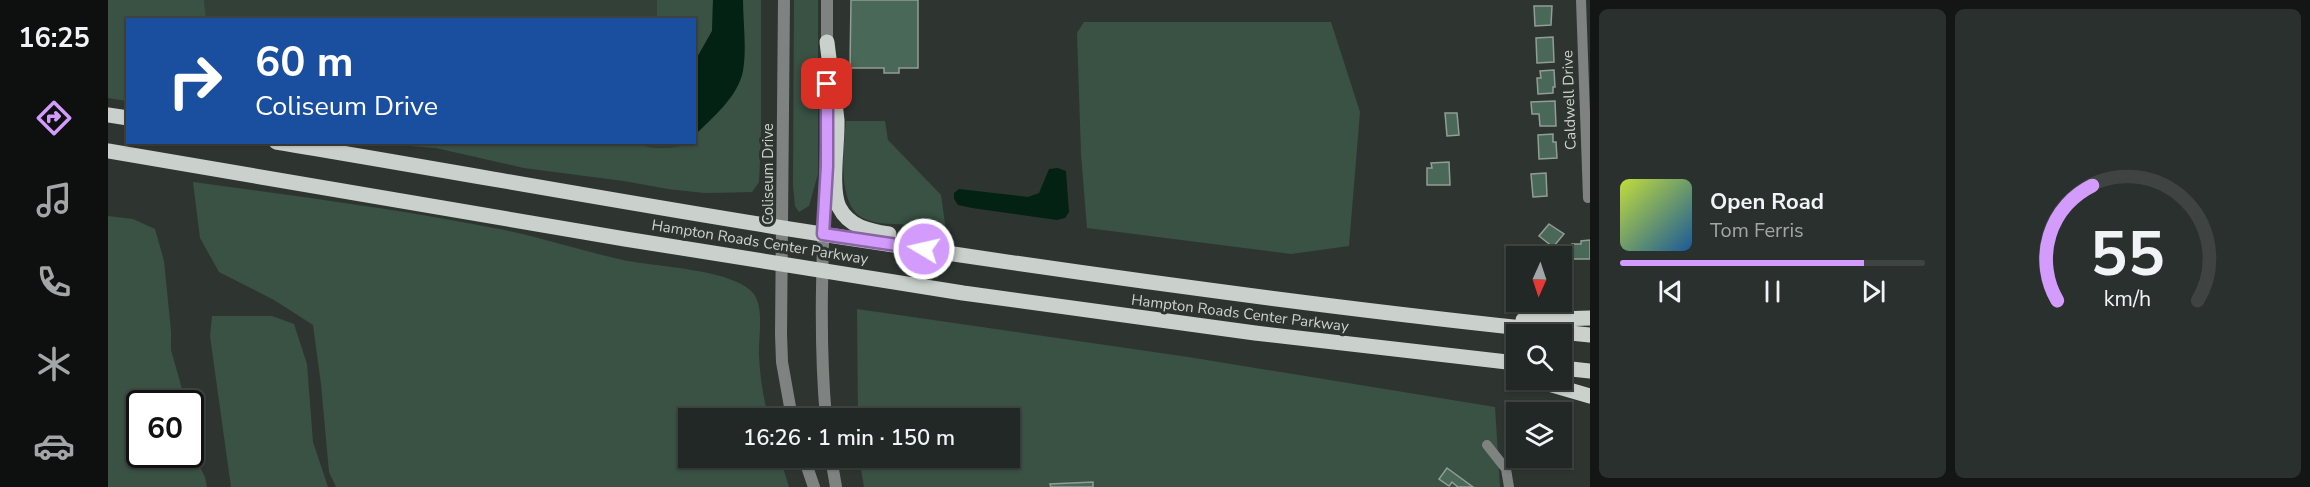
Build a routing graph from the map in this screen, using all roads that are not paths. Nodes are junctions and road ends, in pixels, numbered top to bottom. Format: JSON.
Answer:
{"nodes":[{"id":1,"x":784,"y":0,"type":"edge"},
{"id":2,"x":827,"y":0,"type":"edge"},
{"id":3,"x":1581,"y":0,"type":"edge"},
{"id":4,"x":827,"y":42,"type":"junction"},
{"id":5,"x":108,"y":115,"type":"edge"},
{"id":6,"x":126,"y":118,"type":"edge"},
{"id":7,"x":288,"y":144,"type":"edge"},
{"id":8,"x":338,"y":144,"type":"edge"},
{"id":9,"x":108,"y":151,"type":"edge"},
{"id":10,"x":458,"y":173,"type":"junction"},
{"id":11,"x":1588,"y":198,"type":"dead end"},
{"id":12,"x":783,"y":228,"type":"junction"},
{"id":13,"x":823,"y":234,"type":"junction"},
{"id":14,"x":782,"y":264,"type":"junction"},
{"id":15,"x":822,"y":270,"type":"junction"},
{"id":16,"x":1068,"y":271,"type":"junction"},
{"id":17,"x":1433,"y":318,"type":"junction"},
{"id":18,"x":1590,"y":318,"type":"edge"},
{"id":19,"x":1590,"y":335,"type":"edge"},
{"id":20,"x":1434,"y":354,"type":"junction"},
{"id":21,"x":1506,"y":362,"type":"edge"},
{"id":22,"x":1572,"y":369,"type":"edge"},
{"id":23,"x":1590,"y":371,"type":"edge"},
{"id":24,"x":1506,"y":372,"type":"edge"},
{"id":25,"x":1569,"y":390,"type":"edge"},
{"id":26,"x":1590,"y":396,"type":"edge"},
{"id":27,"x":790,"y":408,"type":"edge"},
{"id":28,"x":825,"y":408,"type":"edge"},
{"id":29,"x":1487,"y":445,"type":"dead end"},
{"id":30,"x":807,"y":468,"type":"edge"},
{"id":31,"x":833,"y":468,"type":"edge"},
{"id":32,"x":814,"y":487,"type":"edge"},
{"id":33,"x":836,"y":487,"type":"edge"},
{"id":34,"x":1509,"y":487,"type":"edge"}],
"edges":[{"from":1,"to":12,"type":"street","name":"Coliseum Drive"},
{"from":2,"to":4,"type":"street"},
{"from":3,"to":11,"type":"street","name":"Caldwell Drive"},
{"from":4,"to":13,"type":"street"},
{"from":4,"to":16,"type":"main road"},
{"from":5,"to":6,"type":"main road"},
{"from":7,"to":10,"type":"main road","name":"Hampton Roads Center Parkway"},
{"from":8,"to":10,"type":"main road"},
{"from":9,"to":14,"type":"main road","name":"Hampton Roads Center Parkway"},
{"from":10,"to":12,"type":"main road","name":"Hampton Roads Center Parkway"},
{"from":12,"to":13,"type":"main road","name":"Hampton Roads Center Parkway"},
{"from":12,"to":14,"type":"street","name":"Coliseum Drive"},
{"from":13,"to":15,"type":"street"},
{"from":13,"to":16,"type":"main road","name":"Hampton Roads Center Parkway"},
{"from":14,"to":15,"type":"main road","name":"Hampton Roads Center Parkway"},
{"from":14,"to":27,"type":"street","name":"Coliseum Drive"},
{"from":15,"to":20,"type":"main road","name":"Hampton Roads Center Parkway"},
{"from":15,"to":28,"type":"street"},
{"from":16,"to":17,"type":"main road","name":"Hampton Roads Center Parkway"},
{"from":17,"to":18,"type":"main road"},
{"from":17,"to":19,"type":"main road","name":"Hampton Roads Center Parkway"},
{"from":20,"to":21,"type":"main road","name":"Hampton Roads Center Parkway"},
{"from":20,"to":24,"type":"main road"},
{"from":22,"to":23,"type":"main road"},
{"from":25,"to":26,"type":"main road"},
{"from":29,"to":34,"type":"street"},
{"from":30,"to":32,"type":"street"},
{"from":31,"to":33,"type":"street"}]}
